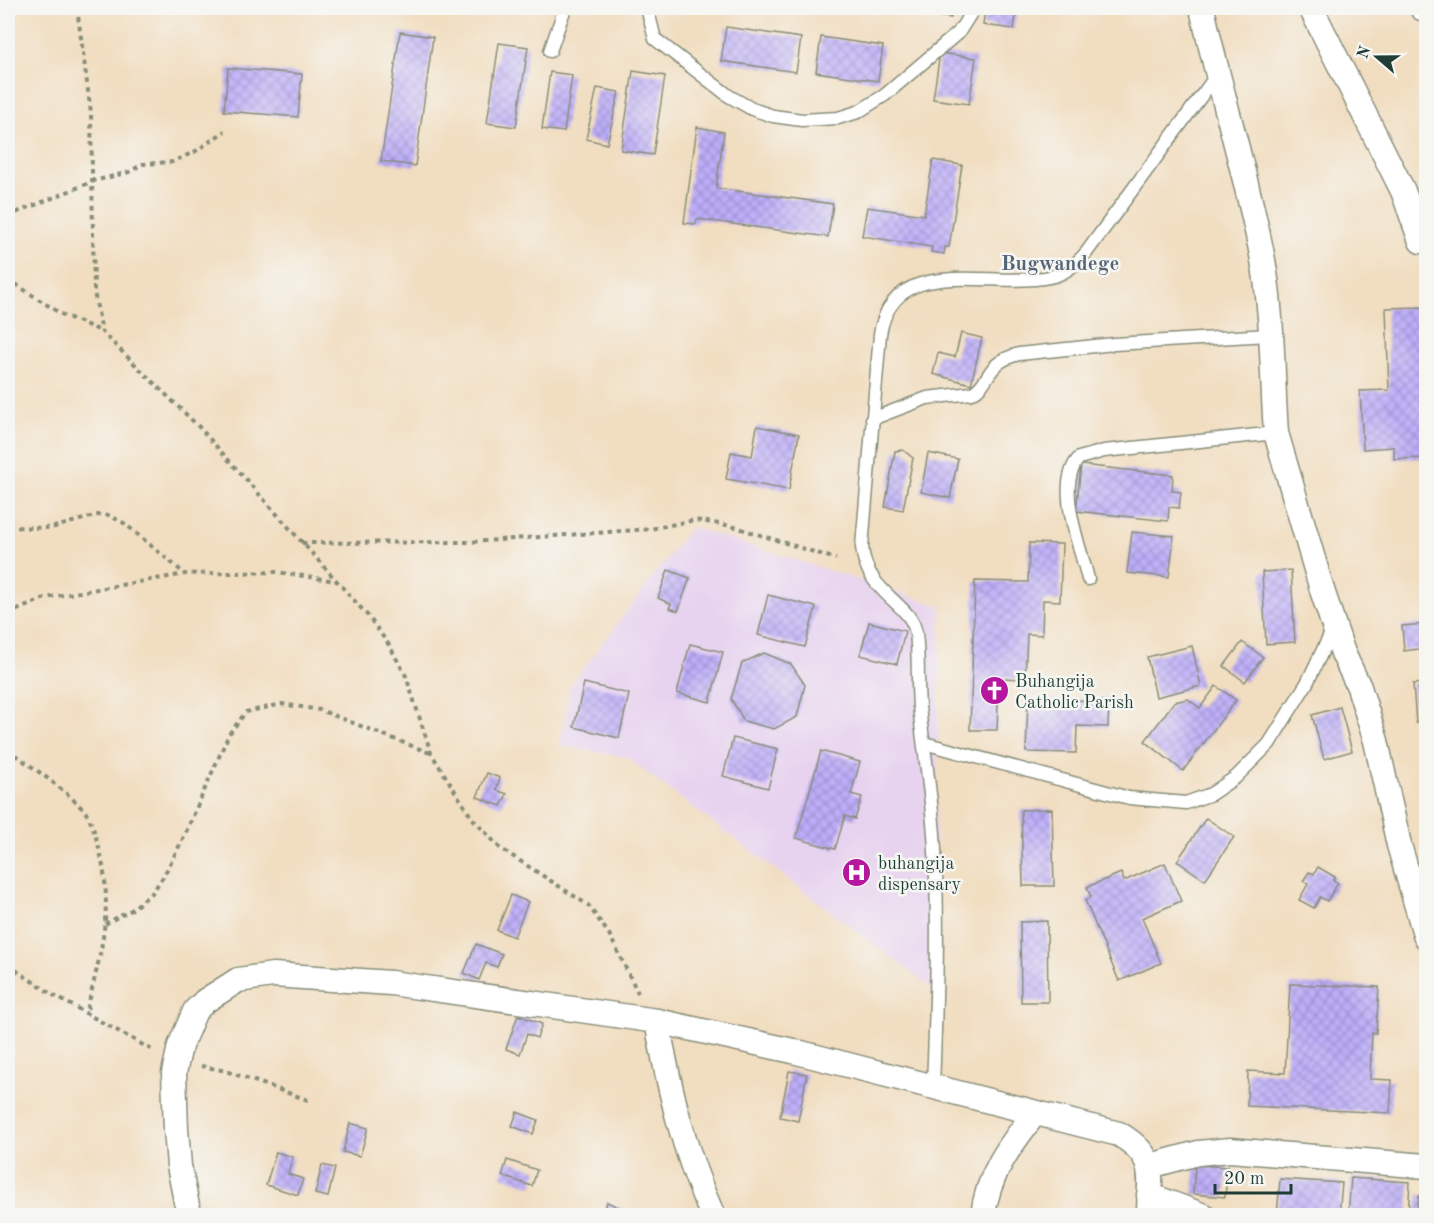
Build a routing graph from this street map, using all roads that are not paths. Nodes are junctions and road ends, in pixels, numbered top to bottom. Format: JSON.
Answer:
{"nodes":[{"id":1,"x":565,"y":8,"type":"edge"},
{"id":2,"x":646,"y":8,"type":"edge"},
{"id":3,"x":974,"y":8,"type":"edge"},
{"id":4,"x":1202,"y":8,"type":"edge"},
{"id":5,"x":1311,"y":8,"type":"edge"},
{"id":6,"x":1422,"y":8,"type":"edge"},
{"id":7,"x":1426,"y":9,"type":"edge"},
{"id":8,"x":550,"y":51,"type":"dead end"},
{"id":9,"x":1216,"y":76,"type":"junction"},
{"id":10,"x":1421,"y":241,"type":"dead end"},
{"id":11,"x":1269,"y":335,"type":"junction"},
{"id":12,"x":872,"y":419,"type":"junction"},
{"id":13,"x":1276,"y":433,"type":"junction"},
{"id":14,"x":1088,"y":579,"type":"dead end"},
{"id":15,"x":1335,"y":626,"type":"junction"},
{"id":16,"x":924,"y":742,"type":"junction"},
{"id":17,"x":1426,"y":937,"type":"edge"},
{"id":18,"x":657,"y":1021,"type":"junction"},
{"id":19,"x":933,"y":1087,"type":"junction"},
{"id":20,"x":1035,"y":1113,"type":"junction"},
{"id":21,"x":1150,"y":1166,"type":"junction"},
{"id":22,"x":1426,"y":1166,"type":"edge"},
{"id":23,"x":1149,"y":1205,"type":"edge"},
{"id":24,"x":189,"y":1215,"type":"edge"},
{"id":25,"x":713,"y":1215,"type":"edge"},
{"id":26,"x":983,"y":1215,"type":"edge"},
{"id":27,"x":1204,"y":1215,"type":"edge"}],
"edges":[{"from":1,"to":8,"type":"lane"},
{"from":2,"to":3,"type":"lane"},
{"from":4,"to":9,"type":"street"},
{"from":5,"to":10,"type":"street"},
{"from":6,"to":7,"type":"street"},
{"from":9,"to":11,"type":"street"},
{"from":9,"to":12,"type":"lane"},
{"from":11,"to":12,"type":"lane"},
{"from":11,"to":13,"type":"street"},
{"from":12,"to":16,"type":"lane"},
{"from":13,"to":14,"type":"lane"},
{"from":13,"to":15,"type":"street"},
{"from":15,"to":16,"type":"lane"},
{"from":15,"to":17,"type":"street"},
{"from":16,"to":19,"type":"lane"},
{"from":18,"to":19,"type":"street"},
{"from":18,"to":24,"type":"street"},
{"from":18,"to":25,"type":"street"},
{"from":19,"to":20,"type":"street"},
{"from":20,"to":21,"type":"street"},
{"from":20,"to":26,"type":"street"},
{"from":21,"to":22,"type":"street"},
{"from":21,"to":23,"type":"street"},
{"from":23,"to":27,"type":"street"}]}
